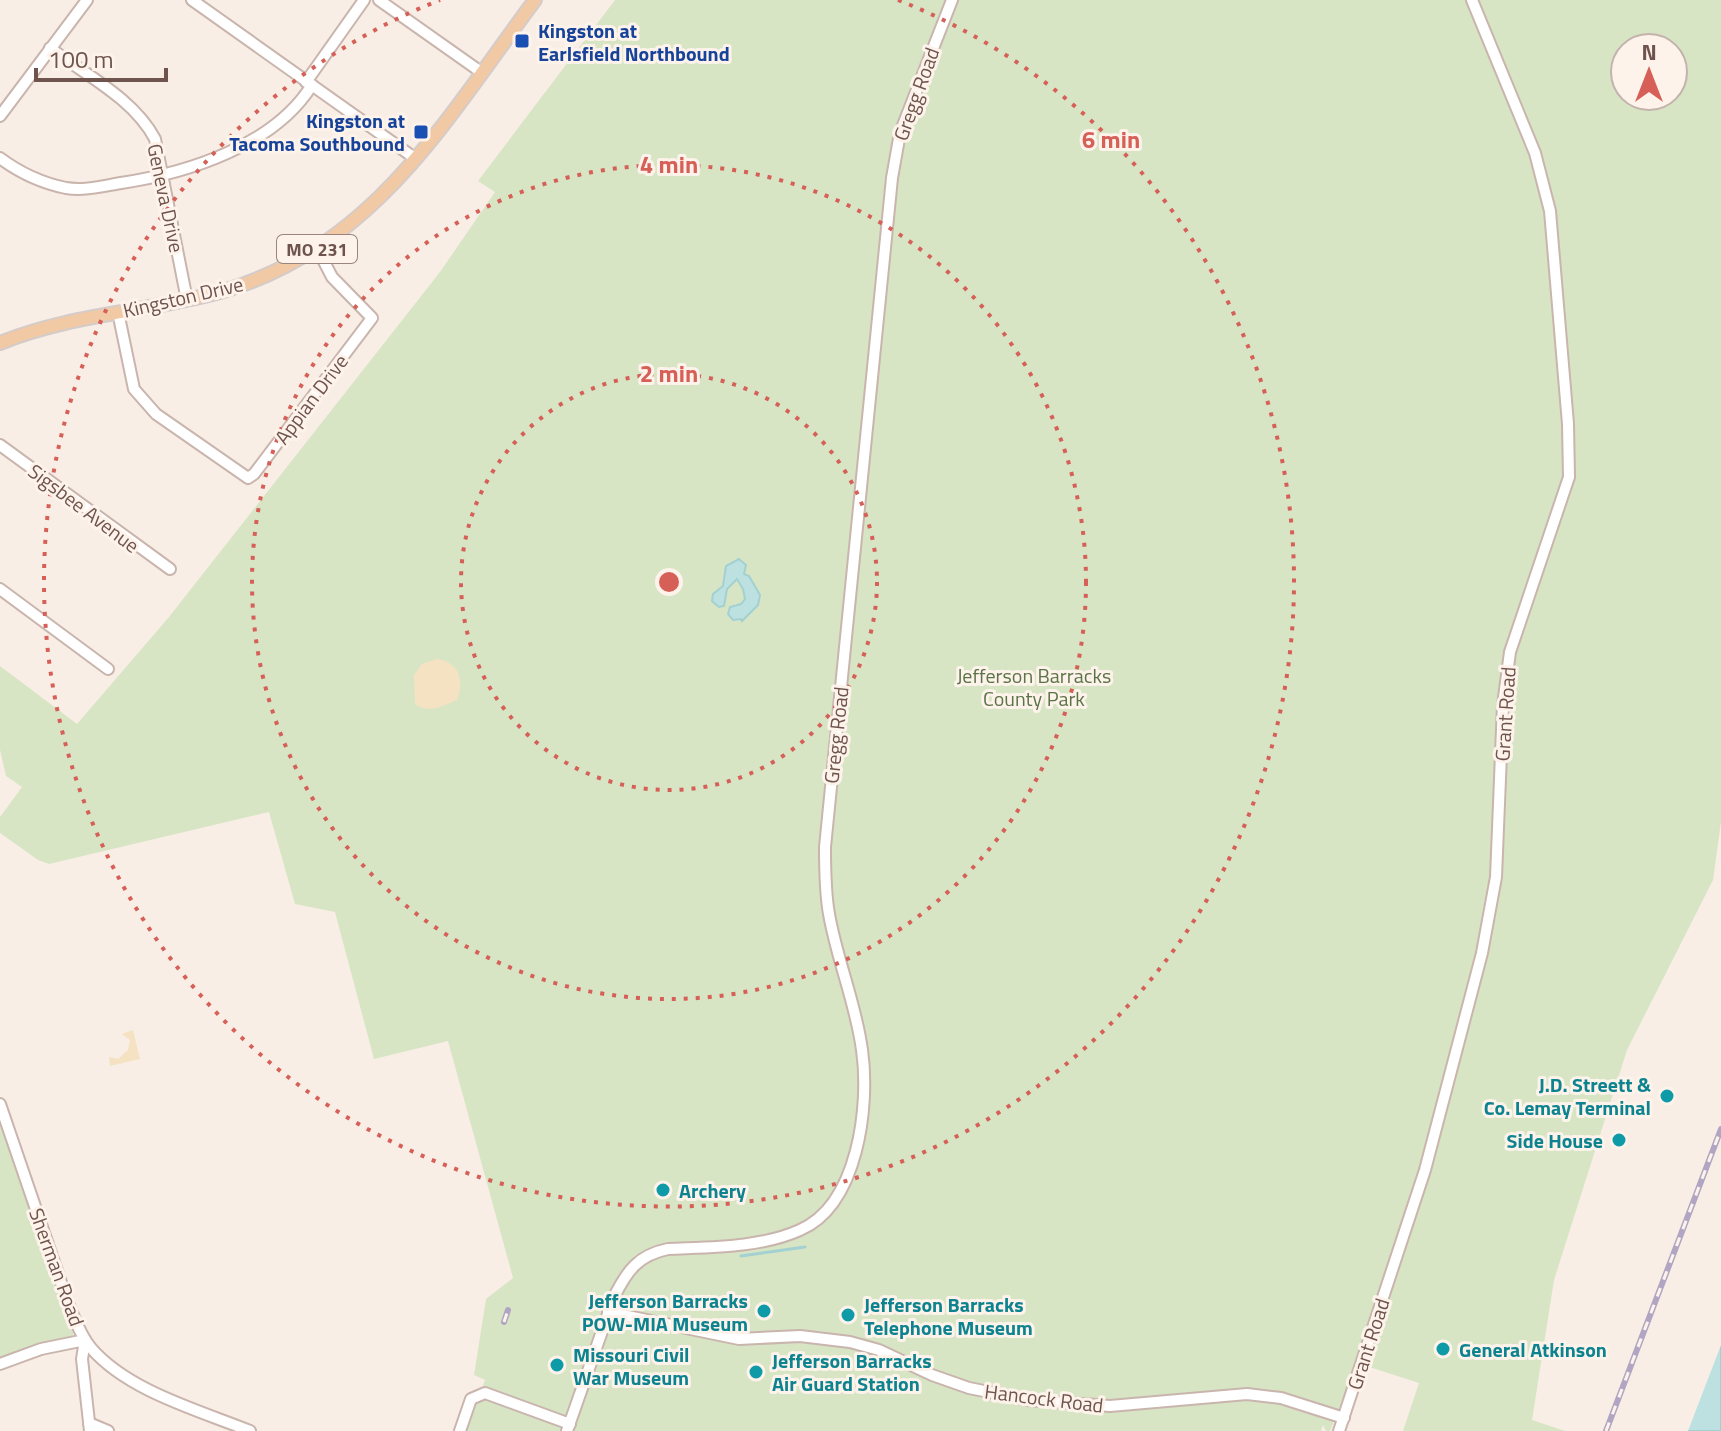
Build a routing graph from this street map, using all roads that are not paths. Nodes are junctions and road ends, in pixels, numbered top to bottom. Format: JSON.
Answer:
{"nodes":[{"id":1,"x":87,"y":0,"type":"edge"},
{"id":2,"x":192,"y":0,"type":"edge"},
{"id":3,"x":364,"y":0,"type":"edge"},
{"id":4,"x":379,"y":0,"type":"edge"},
{"id":5,"x":535,"y":0,"type":"edge"},
{"id":6,"x":952,"y":0,"type":"edge"},
{"id":7,"x":1472,"y":0,"type":"edge"},
{"id":8,"x":50,"y":48,"type":"junction"},
{"id":9,"x":481,"y":72,"type":"junction"},
{"id":10,"x":309,"y":84,"type":"junction"},
{"id":11,"x":0,"y":116,"type":"edge"},
{"id":12,"x":0,"y":158,"type":"edge"},
{"id":13,"x":416,"y":159,"type":"junction"},
{"id":14,"x":164,"y":175,"type":"junction"},
{"id":15,"x":317,"y":248,"type":"junction"},
{"id":16,"x":187,"y":300,"type":"junction"},
{"id":17,"x":118,"y":312,"type":"junction"},
{"id":18,"x":0,"y":343,"type":"edge"},
{"id":19,"x":0,"y":445,"type":"edge"},
{"id":20,"x":170,"y":569,"type":"dead end"},
{"id":21,"x":0,"y":589,"type":"edge"},
{"id":22,"x":108,"y":669,"type":"dead end"},
{"id":23,"x":0,"y":1104,"type":"edge"},
{"id":24,"x":608,"y":1312,"type":"junction"},
{"id":25,"x":85,"y":1340,"type":"junction"},
{"id":26,"x":0,"y":1364,"type":"edge"},
{"id":27,"x":1344,"y":1418,"type":"junction"},
{"id":28,"x":90,"y":1427,"type":"edge"},
{"id":29,"x":569,"y":1427,"type":"edge"},
{"id":30,"x":108,"y":1431,"type":"edge"},
{"id":31,"x":250,"y":1431,"type":"edge"},
{"id":32,"x":460,"y":1431,"type":"edge"},
{"id":33,"x":1339,"y":1431,"type":"edge"}],
"edges":[{"from":1,"to":8,"type":"street"},
{"from":2,"to":10,"type":"street"},
{"from":3,"to":10,"type":"street"},
{"from":4,"to":9,"type":"street"},
{"from":5,"to":9,"type":"main road","name":"Kingston Drive","number":"MO 231"},
{"from":6,"to":24,"type":"street","name":"Gregg Road"},
{"from":7,"to":27,"type":"street","name":"Grant Road"},
{"from":8,"to":11,"type":"street"},
{"from":8,"to":14,"type":"street","name":"Geneva Drive"},
{"from":9,"to":13,"type":"main road","name":"Kingston Drive","number":"MO 231"},
{"from":10,"to":13,"type":"street"},
{"from":10,"to":14,"type":"street"},
{"from":12,"to":14,"type":"street"},
{"from":13,"to":15,"type":"main road","name":"Kingston Drive","number":"MO 231"},
{"from":14,"to":16,"type":"street","name":"Geneva Drive"},
{"from":15,"to":16,"type":"main road","name":"Kingston Drive","number":"MO 231"},
{"from":15,"to":17,"type":"street","name":"Appian Drive"},
{"from":16,"to":17,"type":"main road","name":"Kingston Drive","number":"MO 231"},
{"from":17,"to":18,"type":"main road","name":"Kingston Drive","number":"MO 231"},
{"from":19,"to":20,"type":"street","name":"Sigsbee Avenue"},
{"from":21,"to":22,"type":"street"},
{"from":23,"to":25,"type":"street","name":"Sherman Road"},
{"from":24,"to":27,"type":"street","name":"Hancock Road"},
{"from":24,"to":29,"type":"street","name":"Gregg Road"},
{"from":25,"to":26,"type":"street"},
{"from":25,"to":28,"type":"street"},
{"from":25,"to":31,"type":"street","name":"Sherman Road"},
{"from":27,"to":33,"type":"street","name":"Grant Road"},
{"from":28,"to":30,"type":"street"},
{"from":29,"to":32,"type":"street"}]}
